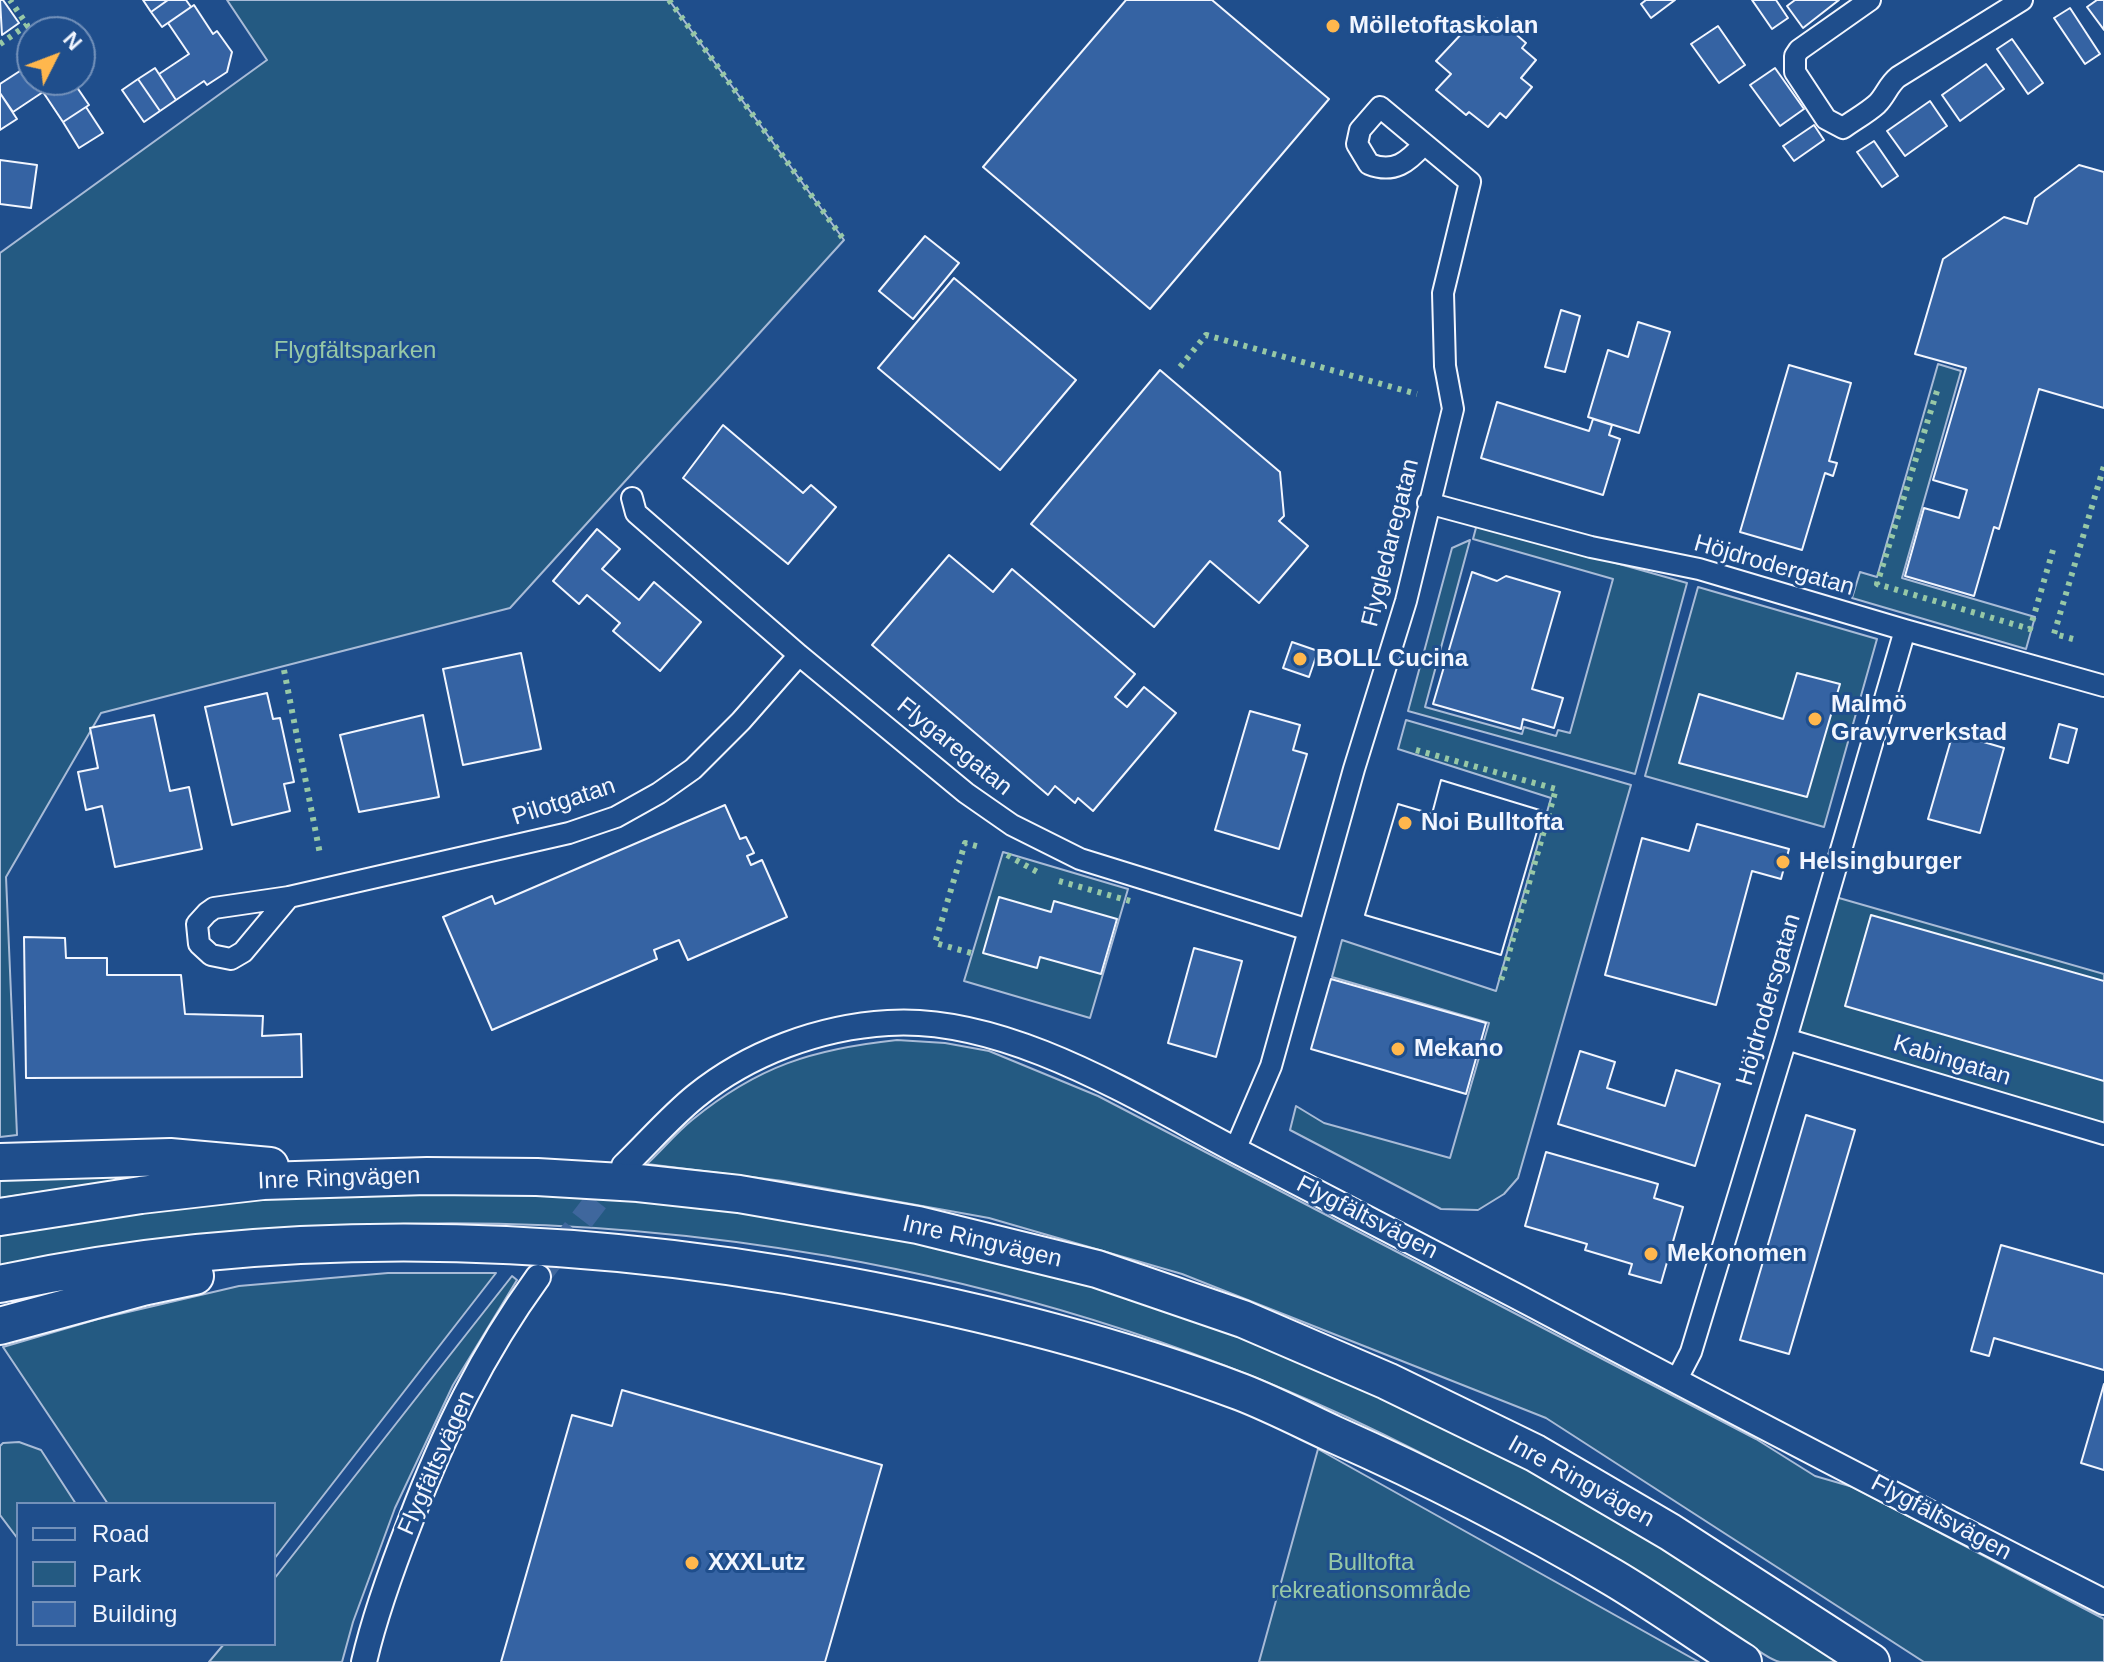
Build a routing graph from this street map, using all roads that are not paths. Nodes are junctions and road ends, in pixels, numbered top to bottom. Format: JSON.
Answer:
{"nodes":[{"id":1,"x":1870,"y":0,"type":"edge"},
{"id":2,"x":2022,"y":0,"type":"edge"},
{"id":3,"x":1424,"y":144,"type":"dead end"},
{"id":4,"x":632,"y":498,"type":"dead end"},
{"id":5,"x":1428,"y":503,"type":"junction"},
{"id":6,"x":1905,"y":630,"type":"junction"},
{"id":7,"x":799,"y":655,"type":"junction"},
{"id":8,"x":2104,"y":686,"type":"edge"},
{"id":9,"x":289,"y":897,"type":"dead end"},
{"id":10,"x":1309,"y":930,"type":"junction"},
{"id":11,"x":1786,"y":1039,"type":"junction"},
{"id":12,"x":2104,"y":1134,"type":"edge"},
{"id":13,"x":1235,"y":1150,"type":"junction"},
{"id":14,"x":0,"y":1162,"type":"edge"},
{"id":15,"x":624,"y":1166,"type":"tunnel mouth"},
{"id":16,"x":321,"y":1180,"type":"junction"},
{"id":17,"x":0,"y":1217,"type":"edge"},
{"id":18,"x":416,"y":1242,"type":"junction"},
{"id":19,"x":538,"y":1277,"type":"tunnel mouth"},
{"id":20,"x":0,"y":1284,"type":"edge"},
{"id":21,"x":0,"y":1326,"type":"edge"},
{"id":22,"x":1676,"y":1381,"type":"junction"},
{"id":23,"x":2104,"y":1602,"type":"edge"},
{"id":24,"x":1797,"y":1614,"type":"junction"},
{"id":25,"x":364,"y":1662,"type":"edge"},
{"id":26,"x":1743,"y":1662,"type":"edge"},
{"id":27,"x":1871,"y":1662,"type":"edge"},
{"id":28,"x":1894,"y":1662,"type":"edge"}],
"edges":[{"from":1,"to":2,"type":"street"},
{"from":3,"to":5,"type":"street","name":"Flygledaregatan"},
{"from":4,"to":7,"type":"street","name":"Flygaregatan"},
{"from":5,"to":6,"type":"street","name":"Höjdrodergatan"},
{"from":5,"to":10,"type":"street","name":"Flygledaregatan"},
{"from":6,"to":8,"type":"street","name":"Höjdrodergatan"},
{"from":6,"to":11,"type":"street","name":"Höjdrodersgatan"},
{"from":7,"to":9,"type":"street","name":"Pilotgatan"},
{"from":7,"to":10,"type":"street","name":"Flygaregatan"},
{"from":10,"to":13,"type":"street","name":"Flygledaregatan"},
{"from":11,"to":12,"type":"street","name":"Kabingatan"},
{"from":11,"to":22,"type":"street","name":"Höjdrodersgatan"},
{"from":13,"to":15,"type":"street","name":"Flygfältsvägen"},
{"from":13,"to":22,"type":"street","name":"Flygfältsvägen"},
{"from":14,"to":16,"type":"highway"},
{"from":16,"to":17,"type":"highway","name":"Inre Ringvägen"},
{"from":16,"to":24,"type":"highway","name":"Inre Ringvägen"},
{"from":18,"to":20,"type":"highway"},
{"from":18,"to":21,"type":"highway"},
{"from":18,"to":26,"type":"highway"},
{"from":19,"to":25,"type":"street","name":"Flygfältsvägen"},
{"from":22,"to":23,"type":"street","name":"Flygfältsvägen"},
{"from":24,"to":27,"type":"highway","name":"Inre Ringvägen"},
{"from":24,"to":28,"type":"highway"}]}
